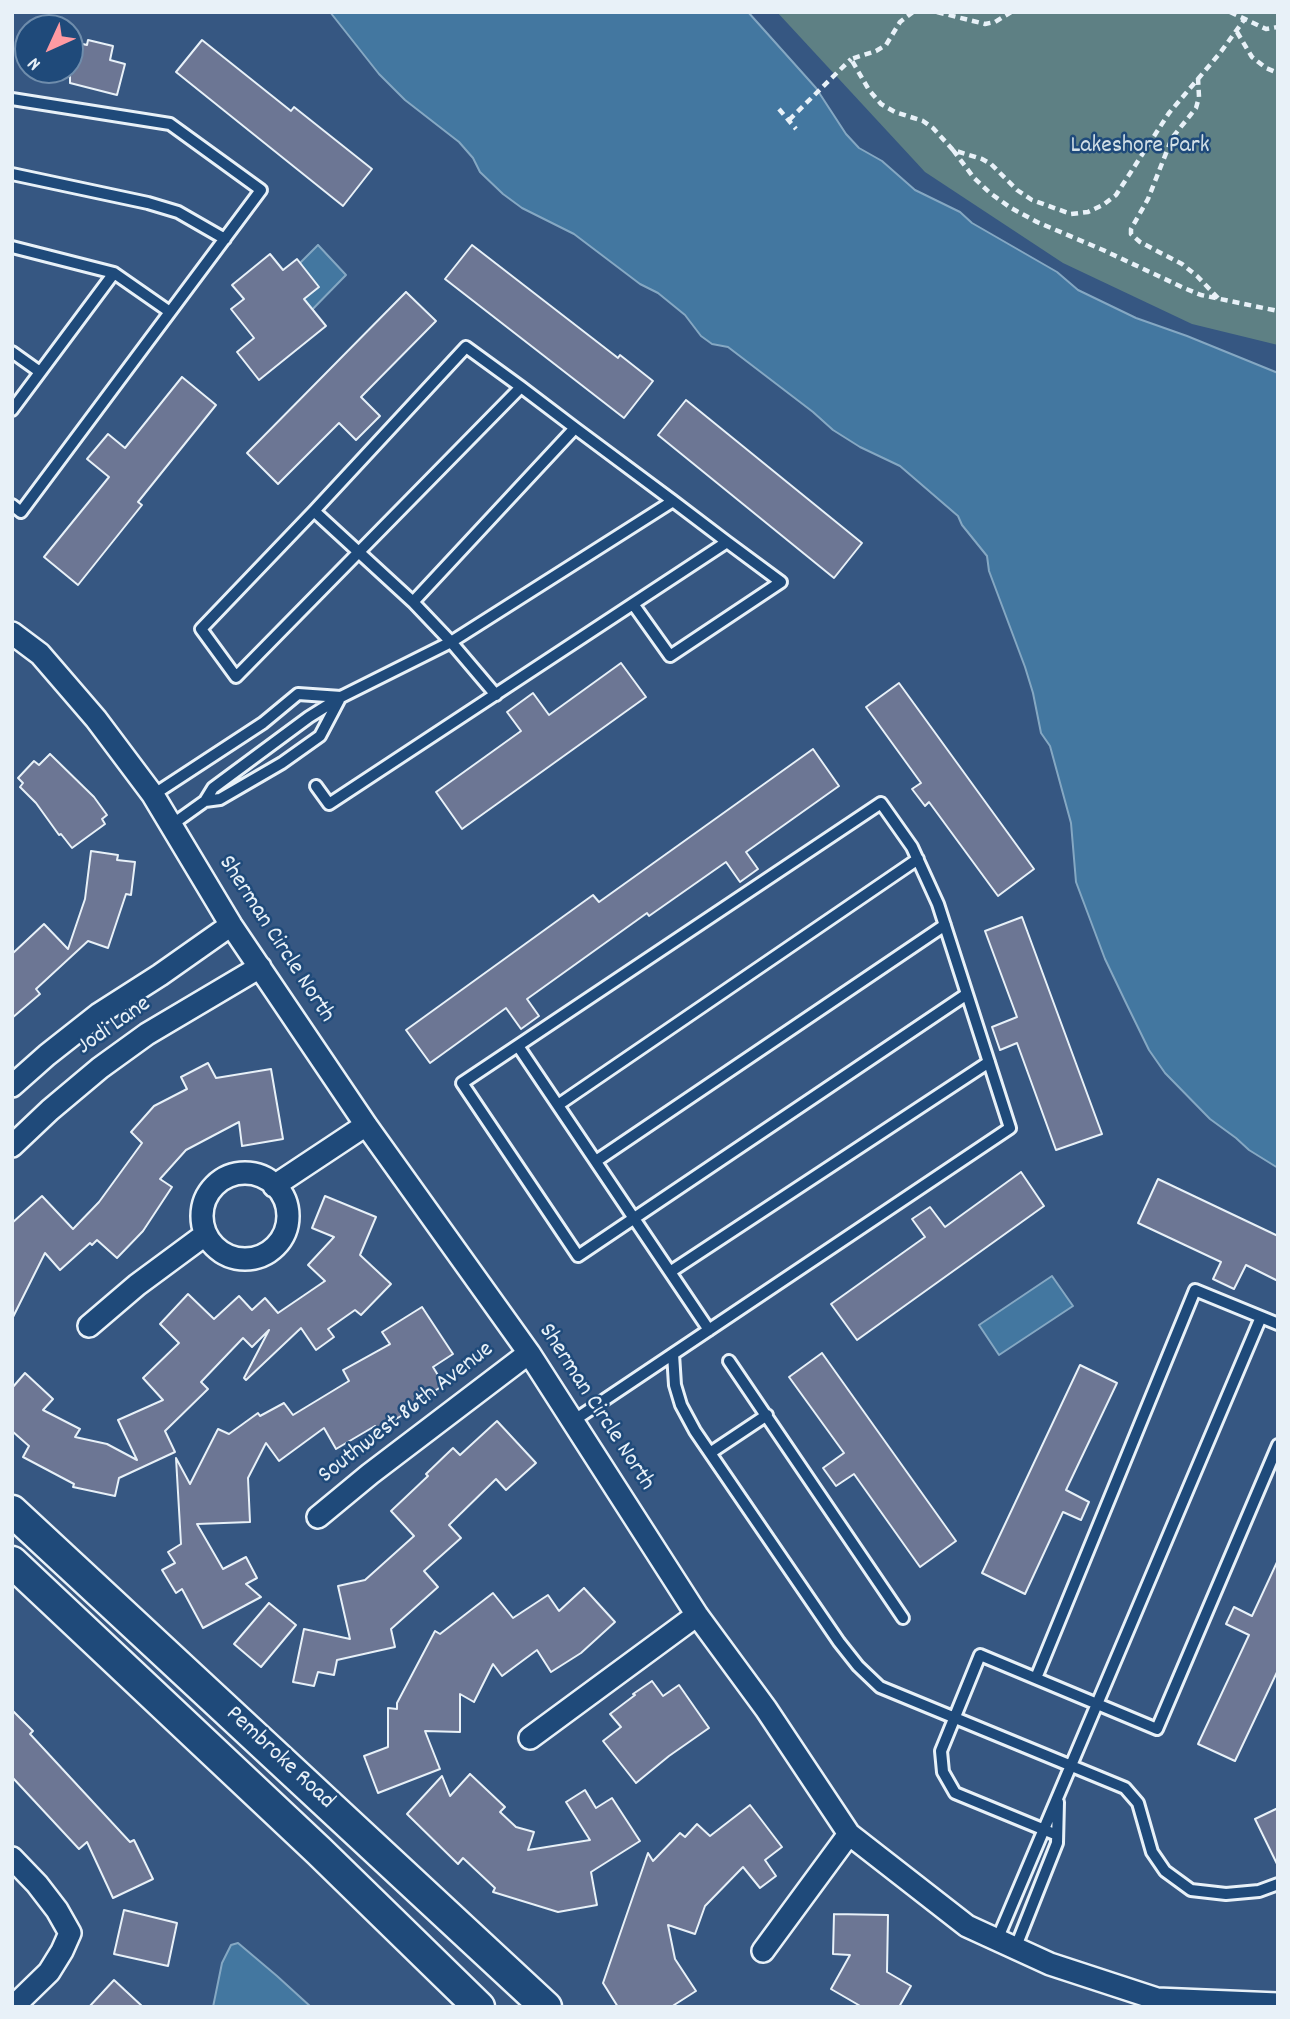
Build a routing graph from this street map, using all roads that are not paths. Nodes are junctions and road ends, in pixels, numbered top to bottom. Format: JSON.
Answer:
{"nodes":[{"id":1,"x":12,"y":99,"type":"edge"},
{"id":2,"x":12,"y":174,"type":"edge"},
{"id":3,"x":225,"y":239,"type":"junction"},
{"id":4,"x":12,"y":247,"type":"edge"},
{"id":5,"x":114,"y":273,"type":"junction"},
{"id":6,"x":170,"y":312,"type":"junction"},
{"id":7,"x":12,"y":352,"type":"edge"},
{"id":8,"x":40,"y":372,"type":"junction"},
{"id":9,"x":521,"y":387,"type":"junction"},
{"id":10,"x":12,"y":410,"type":"edge"},
{"id":11,"x":575,"y":428,"type":"junction"},
{"id":12,"x":673,"y":501,"type":"junction"},
{"id":13,"x":12,"y":505,"type":"edge"},
{"id":14,"x":314,"y":511,"type":"junction"},
{"id":15,"x":727,"y":542,"type":"junction"},
{"id":16,"x":360,"y":551,"type":"junction"},
{"id":17,"x":413,"y":602,"type":"junction"},
{"id":18,"x":633,"y":604,"type":"junction"},
{"id":19,"x":12,"y":633,"type":"edge"},
{"id":20,"x":451,"y":642,"type":"junction"},
{"id":21,"x":496,"y":695,"type":"junction"},
{"id":22,"x":341,"y":697,"type":"junction"},
{"id":23,"x":316,"y":786,"type":"dead end"},
{"id":24,"x":153,"y":795,"type":"junction"},
{"id":25,"x":205,"y":801,"type":"junction"},
{"id":26,"x":170,"y":826,"type":"junction"},
{"id":27,"x":918,"y":859,"type":"junction"},
{"id":28,"x":231,"y":925,"type":"junction"},
{"id":29,"x":945,"y":925,"type":"junction"},
{"id":30,"x":260,"y":967,"type":"junction"},
{"id":31,"x":967,"y":994,"type":"junction"},
{"id":32,"x":518,"y":1045,"type":"junction"},
{"id":33,"x":989,"y":1062,"type":"junction"},
{"id":34,"x":12,"y":1086,"type":"edge"},
{"id":35,"x":558,"y":1105,"type":"junction"},
{"id":36,"x":366,"y":1125,"type":"junction"},
{"id":37,"x":12,"y":1146,"type":"edge"},
{"id":38,"x":596,"y":1161,"type":"junction"},
{"id":39,"x":274,"y":1186,"type":"junction"},
{"id":40,"x":634,"y":1218,"type":"junction"},
{"id":41,"x":206,"y":1234,"type":"junction"},
{"id":42,"x":670,"y":1272,"type":"junction"},
{"id":43,"x":1261,"y":1317,"type":"junction"},
{"id":44,"x":1278,"y":1324,"type":"edge"},
{"id":45,"x":89,"y":1326,"type":"dead end"},
{"id":46,"x":709,"y":1330,"type":"junction"},
{"id":47,"x":529,"y":1353,"type":"junction"},
{"id":48,"x":673,"y":1354,"type":"junction"},
{"id":49,"x":729,"y":1361,"type":"dead end"},
{"id":50,"x":767,"y":1415,"type":"junction"},
{"id":51,"x":573,"y":1421,"type":"junction"},
{"id":52,"x":1278,"y":1445,"type":"edge"},
{"id":53,"x":710,"y":1453,"type":"junction"},
{"id":54,"x":12,"y":1511,"type":"edge"},
{"id":55,"x":318,"y":1517,"type":"dead end"},
{"id":56,"x":12,"y":1562,"type":"edge"},
{"id":57,"x":697,"y":1615,"type":"junction"},
{"id":58,"x":903,"y":1618,"type":"dead end"},
{"id":59,"x":1036,"y":1678,"type":"junction"},
{"id":60,"x":1097,"y":1703,"type":"junction"},
{"id":61,"x":954,"y":1717,"type":"junction"},
{"id":62,"x":530,"y":1738,"type":"dead end"},
{"id":63,"x":1070,"y":1766,"type":"junction"},
{"id":64,"x":1058,"y":1796,"type":"junction"},
{"id":65,"x":1043,"y":1830,"type":"junction"},
{"id":66,"x":849,"y":1834,"type":"junction"},
{"id":67,"x":1057,"y":1835,"type":"junction"},
{"id":68,"x":12,"y":1858,"type":"edge"},
{"id":69,"x":1278,"y":1884,"type":"edge"},
{"id":70,"x":1006,"y":1944,"type":"junction"},
{"id":71,"x":762,"y":1951,"type":"dead end"},
{"id":72,"x":1155,"y":2003,"type":"edge"},
{"id":73,"x":1278,"y":2004,"type":"edge"},
{"id":74,"x":13,"y":2007,"type":"edge"},
{"id":75,"x":479,"y":2007,"type":"edge"},
{"id":76,"x":546,"y":2007,"type":"edge"}],
"edges":[{"from":1,"to":3,"type":"lane"},
{"from":2,"to":3,"type":"lane"},
{"from":3,"to":6,"type":"lane"},
{"from":4,"to":5,"type":"lane"},
{"from":5,"to":6,"type":"lane"},
{"from":5,"to":8,"type":"lane"},
{"from":6,"to":13,"type":"lane"},
{"from":7,"to":8,"type":"lane"},
{"from":8,"to":10,"type":"lane"},
{"from":9,"to":11,"type":"lane"},
{"from":9,"to":14,"type":"lane"},
{"from":9,"to":16,"type":"lane"},
{"from":11,"to":12,"type":"lane"},
{"from":11,"to":17,"type":"lane"},
{"from":12,"to":15,"type":"lane"},
{"from":12,"to":20,"type":"lane"},
{"from":14,"to":16,"type":"lane"},
{"from":14,"to":16,"type":"lane"},
{"from":15,"to":18,"type":"lane"},
{"from":15,"to":18,"type":"lane"},
{"from":16,"to":17,"type":"lane"},
{"from":17,"to":20,"type":"lane"},
{"from":18,"to":21,"type":"lane"},
{"from":19,"to":24,"type":"street","name":"Sherman Circle North"},
{"from":20,"to":21,"type":"lane"},
{"from":20,"to":22,"type":"lane"},
{"from":21,"to":23,"type":"lane"},
{"from":22,"to":24,"type":"lane"},
{"from":22,"to":25,"type":"lane"},
{"from":22,"to":25,"type":"lane"},
{"from":24,"to":26,"type":"street","name":"Sherman Circle North"},
{"from":25,"to":26,"type":"lane"},
{"from":26,"to":28,"type":"street","name":"Sherman Circle North"},
{"from":27,"to":29,"type":"lane"},
{"from":27,"to":32,"type":"lane"},
{"from":27,"to":35,"type":"lane"},
{"from":28,"to":30,"type":"street","name":"Sherman Circle North"},
{"from":28,"to":34,"type":"street","name":"Jodi Lane"},
{"from":29,"to":31,"type":"lane"},
{"from":29,"to":38,"type":"lane"},
{"from":30,"to":36,"type":"street","name":"Sherman Circle North"},
{"from":30,"to":37,"type":"street","name":"Jodi Lane"},
{"from":31,"to":33,"type":"lane"},
{"from":31,"to":40,"type":"lane"},
{"from":32,"to":35,"type":"lane"},
{"from":32,"to":40,"type":"lane"},
{"from":33,"to":42,"type":"lane"},
{"from":33,"to":46,"type":"lane"},
{"from":35,"to":38,"type":"lane"},
{"from":36,"to":39,"type":"street"},
{"from":36,"to":47,"type":"street","name":"Sherman Circle North"},
{"from":38,"to":40,"type":"lane"},
{"from":39,"to":41,"type":"street"},
{"from":39,"to":41,"type":"street"},
{"from":40,"to":42,"type":"lane"},
{"from":41,"to":45,"type":"street"},
{"from":42,"to":46,"type":"lane"},
{"from":43,"to":44,"type":"lane"},
{"from":43,"to":59,"type":"lane"},
{"from":43,"to":60,"type":"lane"},
{"from":46,"to":48,"type":"lane"},
{"from":47,"to":51,"type":"street","name":"Sherman Circle North"},
{"from":47,"to":55,"type":"street","name":"Southwest 86th Avenue"},
{"from":48,"to":51,"type":"lane"},
{"from":48,"to":53,"type":"lane"},
{"from":49,"to":50,"type":"lane"},
{"from":50,"to":53,"type":"lane"},
{"from":50,"to":58,"type":"lane"},
{"from":51,"to":57,"type":"street","name":"Sherman Circle North"},
{"from":52,"to":60,"type":"lane"},
{"from":53,"to":61,"type":"lane"},
{"from":54,"to":76,"type":"main road","name":"Pembroke Road"},
{"from":56,"to":75,"type":"main road","name":"Pembroke Road"},
{"from":57,"to":62,"type":"street"},
{"from":57,"to":66,"type":"street","name":"Sherman Circle North"},
{"from":59,"to":60,"type":"lane"},
{"from":59,"to":61,"type":"lane"},
{"from":60,"to":63,"type":"lane"},
{"from":61,"to":63,"type":"lane"},
{"from":61,"to":65,"type":"lane"},
{"from":63,"to":64,"type":"lane"},
{"from":63,"to":69,"type":"lane"},
{"from":64,"to":65,"type":"lane"},
{"from":64,"to":67,"type":"lane"},
{"from":65,"to":67,"type":"lane"},
{"from":65,"to":70,"type":"lane"},
{"from":66,"to":70,"type":"street","name":"Sherman Circle North"},
{"from":66,"to":71,"type":"street"},
{"from":67,"to":70,"type":"lane"},
{"from":68,"to":74,"type":"street"},
{"from":70,"to":72,"type":"street","name":"Sherman Circle North"},
{"from":72,"to":73,"type":"street","name":"Sherman Circle North"}]}
